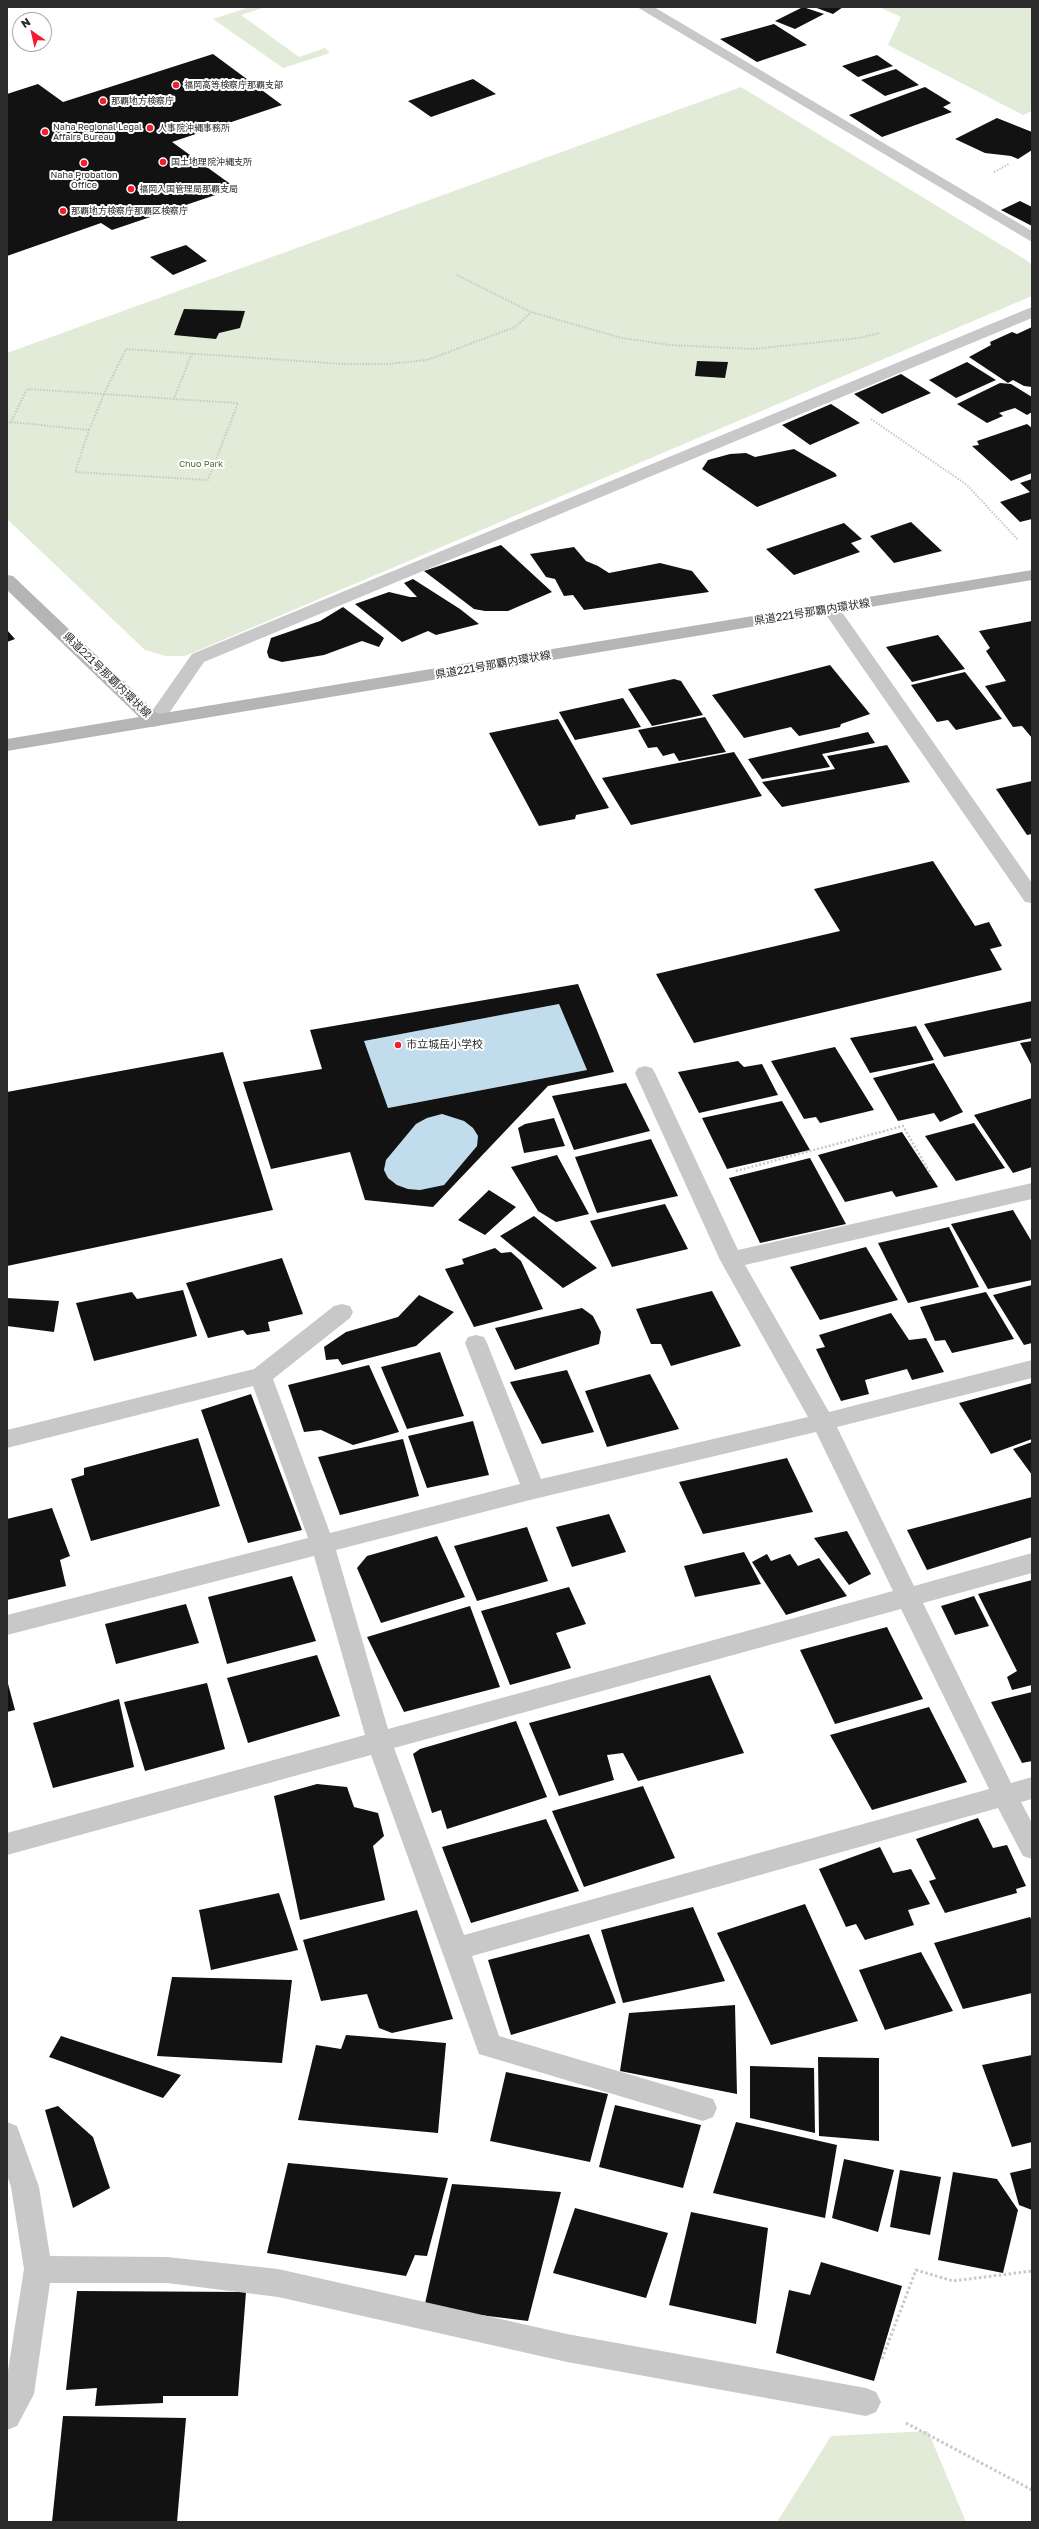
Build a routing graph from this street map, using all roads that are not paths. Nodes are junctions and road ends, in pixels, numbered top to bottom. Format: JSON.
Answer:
{"nodes":[{"id":1,"x":644,"y":7,"type":"edge"},
{"id":2,"x":1032,"y":237,"type":"edge"},
{"id":3,"x":1032,"y":312,"type":"edge"},
{"id":4,"x":1032,"y":575,"type":"edge"},
{"id":5,"x":7,"y":580,"type":"edge"},
{"id":6,"x":831,"y":609,"type":"junction"},
{"id":7,"x":154,"y":721,"type":"junction"},
{"id":8,"x":7,"y":745,"type":"edge"},
{"id":9,"x":1030,"y":889,"type":"edge"},
{"id":10,"x":645,"y":1073,"type":"dead end"},
{"id":11,"x":1032,"y":1191,"type":"edge"},
{"id":12,"x":731,"y":1260,"type":"junction"},
{"id":13,"x":342,"y":1312,"type":"dead end"},
{"id":14,"x":476,"y":1343,"type":"dead end"},
{"id":15,"x":1032,"y":1369,"type":"edge"},
{"id":16,"x":261,"y":1376,"type":"junction"},
{"id":17,"x":823,"y":1422,"type":"junction"},
{"id":18,"x":7,"y":1439,"type":"edge"},
{"id":19,"x":534,"y":1490,"type":"junction"},
{"id":20,"x":322,"y":1543,"type":"junction"},
{"id":21,"x":1032,"y":1563,"type":"edge"},
{"id":22,"x":908,"y":1597,"type":"junction"},
{"id":23,"x":7,"y":1625,"type":"edge"},
{"id":24,"x":379,"y":1741,"type":"junction"},
{"id":25,"x":1032,"y":1788,"type":"edge"},
{"id":26,"x":1005,"y":1797,"type":"junction"},
{"id":27,"x":7,"y":1844,"type":"edge"},
{"id":28,"x":1032,"y":1848,"type":"edge"},
{"id":29,"x":456,"y":1949,"type":"junction"},
{"id":30,"x":703,"y":2108,"type":"dead end"},
{"id":31,"x":7,"y":2135,"type":"edge"},
{"id":32,"x":38,"y":2269,"type":"junction"},
{"id":33,"x":866,"y":2402,"type":"road end"},
{"id":34,"x":7,"y":2416,"type":"edge"}],
"edges":[{"from":1,"to":2,"type":"street"},
{"from":3,"to":7,"type":"street"},
{"from":4,"to":6,"type":"main road","name":"県道221号那覇内環状線"},
{"from":5,"to":7,"type":"main road","name":"県道221号那覇内環状線"},
{"from":6,"to":7,"type":"main road","name":"県道221号那覇内環状線"},
{"from":6,"to":9,"type":"street"},
{"from":7,"to":8,"type":"main road"},
{"from":10,"to":12,"type":"street"},
{"from":11,"to":12,"type":"street"},
{"from":12,"to":17,"type":"street"},
{"from":13,"to":16,"type":"street"},
{"from":14,"to":19,"type":"street"},
{"from":15,"to":17,"type":"street"},
{"from":16,"to":18,"type":"street"},
{"from":16,"to":20,"type":"street"},
{"from":17,"to":19,"type":"street"},
{"from":17,"to":22,"type":"street"},
{"from":19,"to":20,"type":"street"},
{"from":20,"to":23,"type":"street"},
{"from":20,"to":24,"type":"street"},
{"from":21,"to":22,"type":"street"},
{"from":22,"to":24,"type":"street"},
{"from":22,"to":26,"type":"street"},
{"from":24,"to":27,"type":"street"},
{"from":24,"to":29,"type":"street"},
{"from":25,"to":26,"type":"street"},
{"from":26,"to":28,"type":"street"},
{"from":26,"to":29,"type":"street"},
{"from":29,"to":30,"type":"street"},
{"from":31,"to":32,"type":"street"},
{"from":32,"to":33,"type":"street"},
{"from":32,"to":34,"type":"street"}]}
